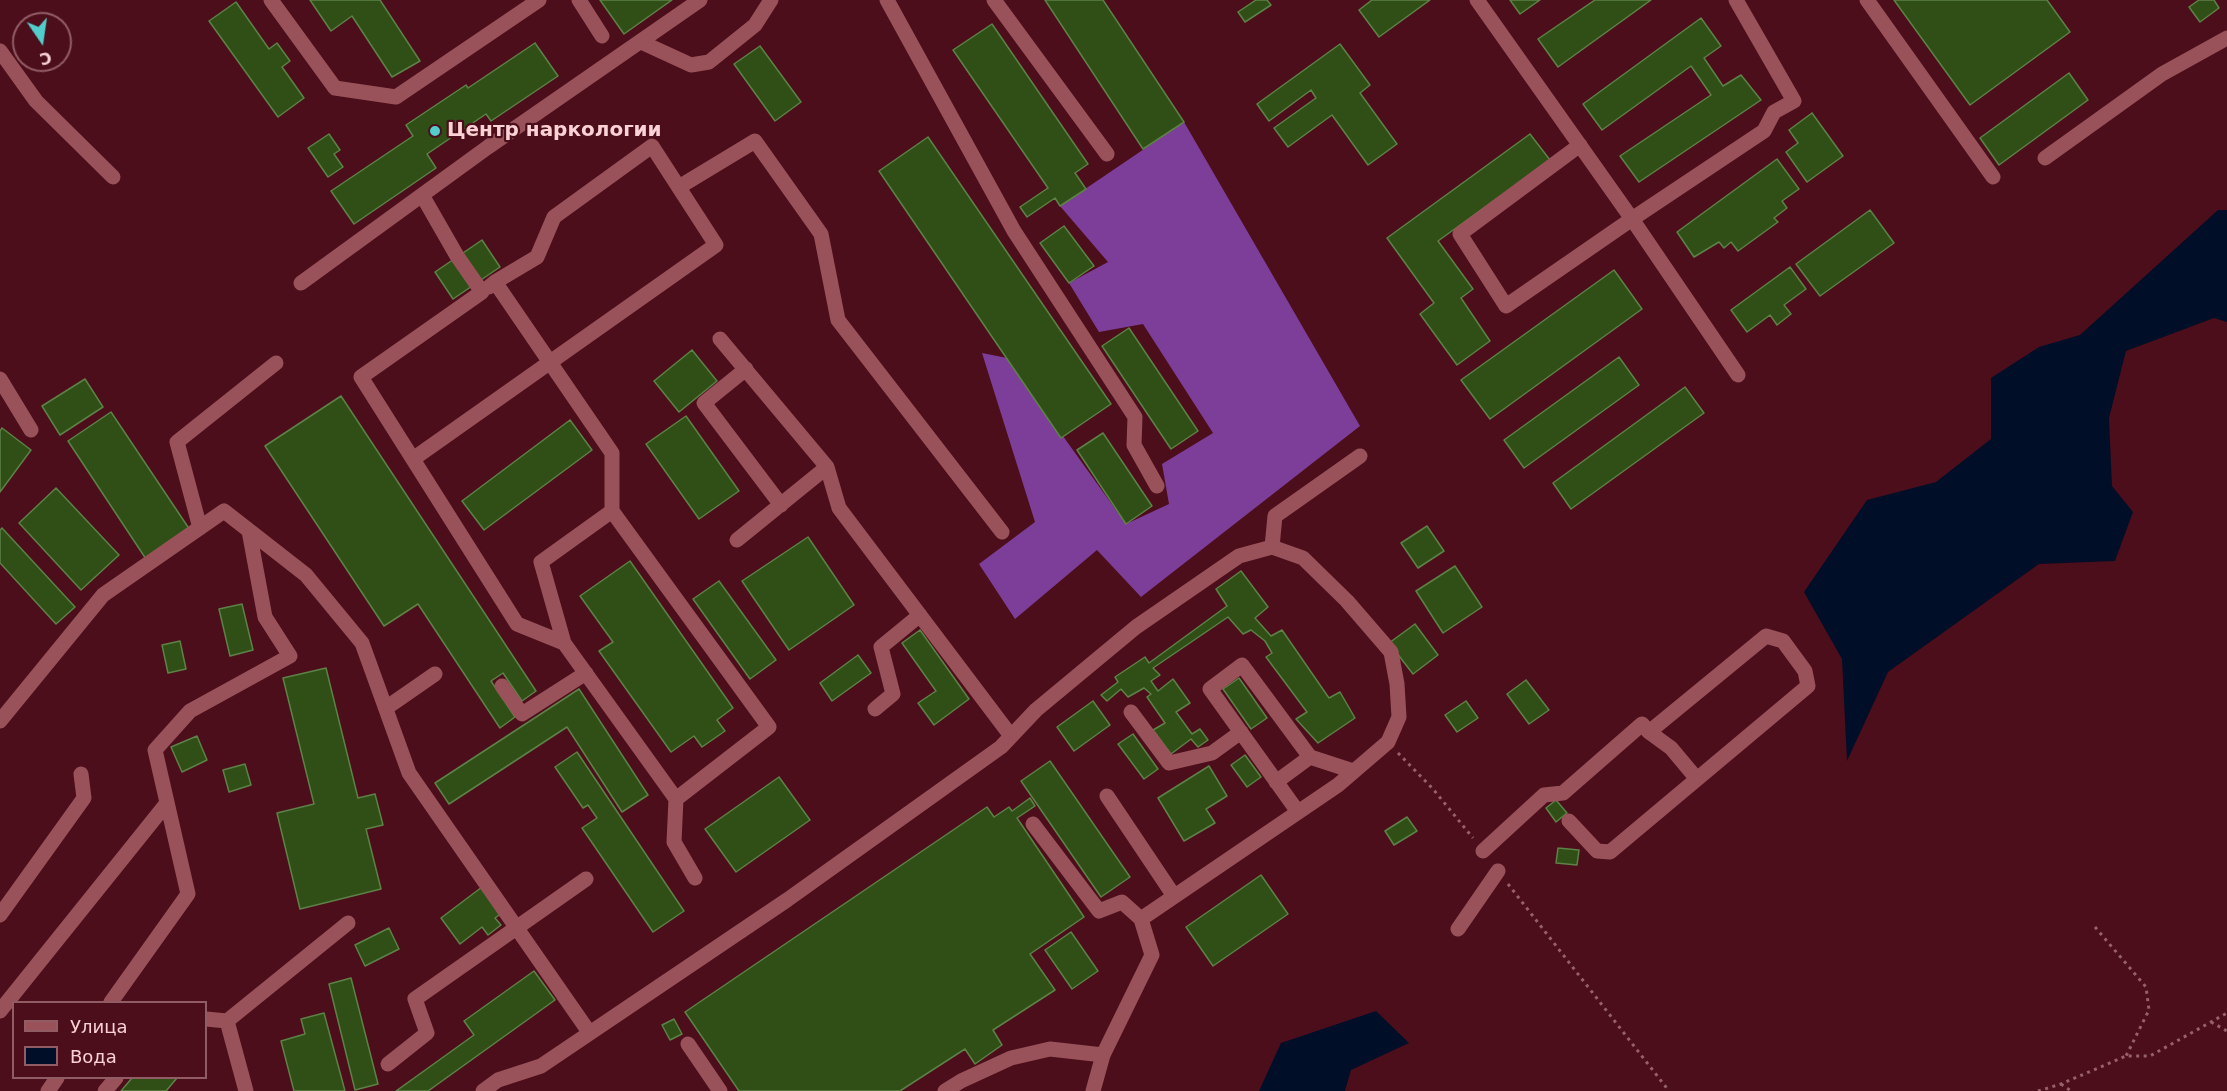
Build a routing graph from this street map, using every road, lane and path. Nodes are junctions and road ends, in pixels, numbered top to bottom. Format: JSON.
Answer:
{"nodes":[{"id":1,"x":271,"y":0,"type":"edge"},
{"id":2,"x":539,"y":0,"type":"edge"},
{"id":3,"x":579,"y":0,"type":"edge"},
{"id":4,"x":700,"y":0,"type":"edge"},
{"id":5,"x":771,"y":0,"type":"edge"},
{"id":6,"x":887,"y":0,"type":"edge"},
{"id":7,"x":994,"y":0,"type":"edge"},
{"id":8,"x":1477,"y":0,"type":"edge"},
{"id":9,"x":1736,"y":0,"type":"edge"},
{"id":10,"x":1867,"y":0,"type":"edge"},
{"id":11,"x":602,"y":36,"type":"dead end"},
{"id":12,"x":2227,"y":38,"type":"edge"},
{"id":13,"x":640,"y":42,"type":"junction"},
{"id":14,"x":0,"y":51,"type":"edge"},
{"id":15,"x":1580,"y":145,"type":"junction"},
{"id":16,"x":1107,"y":154,"type":"dead end"},
{"id":17,"x":2045,"y":158,"type":"dead end"},
{"id":18,"x":113,"y":177,"type":"dead end"},
{"id":19,"x":1993,"y":177,"type":"dead end"},
{"id":20,"x":679,"y":187,"type":"junction"},
{"id":21,"x":422,"y":195,"type":"junction"},
{"id":22,"x":1632,"y":219,"type":"junction"},
{"id":23,"x":495,"y":282,"type":"junction"},
{"id":24,"x":301,"y":283,"type":"dead end"},
{"id":25,"x":482,"y":292,"type":"junction"},
{"id":26,"x":720,"y":339,"type":"dead end"},
{"id":27,"x":549,"y":361,"type":"junction"},
{"id":28,"x":276,"y":363,"type":"dead end"},
{"id":29,"x":746,"y":369,"type":"junction"},
{"id":30,"x":1738,"y":375,"type":"dead end"},
{"id":31,"x":1,"y":383,"type":"edge"},
{"id":32,"x":32,"y":430,"type":"dead end"},
{"id":33,"x":1360,"y":456,"type":"dead end"},
{"id":34,"x":413,"y":459,"type":"junction"},
{"id":35,"x":827,"y":467,"type":"junction"},
{"id":36,"x":1156,"y":486,"type":"dead end"},
{"id":37,"x":781,"y":505,"type":"junction"},
{"id":38,"x":612,"y":511,"type":"junction"},
{"id":39,"x":200,"y":528,"type":"junction"},
{"id":40,"x":249,"y":531,"type":"junction"},
{"id":41,"x":1002,"y":532,"type":"dead end"},
{"id":42,"x":737,"y":540,"type":"dead end"},
{"id":43,"x":1272,"y":547,"type":"junction"},
{"id":44,"x":920,"y":615,"type":"junction"},
{"id":45,"x":564,"y":643,"type":"junction"},
{"id":46,"x":586,"y":673,"type":"junction"},
{"id":47,"x":435,"y":675,"type":"dead end"},
{"id":48,"x":502,"y":686,"type":"dead end"},
{"id":49,"x":386,"y":708,"type":"junction"},
{"id":50,"x":875,"y":709,"type":"dead end"},
{"id":51,"x":1131,"y":712,"type":"dead end"},
{"id":52,"x":0,"y":721,"type":"edge"},
{"id":53,"x":1240,"y":732,"type":"junction"},
{"id":54,"x":1649,"y":732,"type":"junction"},
{"id":55,"x":1011,"y":736,"type":"junction"},
{"id":56,"x":1388,"y":742,"type":"junction"},
{"id":57,"x":1310,"y":757,"type":"junction"},
{"id":58,"x":1353,"y":771,"type":"junction"},
{"id":59,"x":81,"y":774,"type":"dead end"},
{"id":60,"x":1697,"y":779,"type":"junction"},
{"id":61,"x":1276,"y":782,"type":"junction"},
{"id":62,"x":1107,"y":796,"type":"dead end"},
{"id":63,"x":675,"y":799,"type":"junction"},
{"id":64,"x":167,"y":803,"type":"junction"},
{"id":65,"x":1298,"y":812,"type":"junction"},
{"id":66,"x":1569,"y":821,"type":"dead end"},
{"id":67,"x":1033,"y":824,"type":"dead end"},
{"id":68,"x":1483,"y":851,"type":"joint"},
{"id":69,"x":1498,"y":871,"type":"joint"},
{"id":70,"x":695,"y":878,"type":"dead end"},
{"id":71,"x":586,"y":879,"type":"dead end"},
{"id":72,"x":1174,"y":896,"type":"junction"},
{"id":73,"x":0,"y":915,"type":"edge"},
{"id":74,"x":1141,"y":919,"type":"junction"},
{"id":75,"x":348,"y":923,"type":"dead end"},
{"id":76,"x":516,"y":927,"type":"junction"},
{"id":77,"x":2095,"y":927,"type":"dead end"},
{"id":78,"x":1458,"y":929,"type":"dead end"},
{"id":79,"x":112,"y":1001,"type":"edge"},
{"id":80,"x":0,"y":1011,"type":"edge"},
{"id":81,"x":2227,"y":1013,"type":"edge"},
{"id":82,"x":207,"y":1019,"type":"edge"},
{"id":83,"x":227,"y":1021,"type":"junction"},
{"id":84,"x":2211,"y":1022,"type":"junction"},
{"id":85,"x":2227,"y":1031,"type":"edge"},
{"id":86,"x":589,"y":1032,"type":"junction"},
{"id":87,"x":688,"y":1044,"type":"dead end"},
{"id":88,"x":1104,"y":1055,"type":"junction"},
{"id":89,"x":2126,"y":1056,"type":"junction"},
{"id":90,"x":388,"y":1064,"type":"dead end"},
{"id":91,"x":114,"y":1079,"type":"edge"},
{"id":92,"x":2061,"y":1084,"type":"junction"},
{"id":93,"x":105,"y":1091,"type":"edge"},
{"id":94,"x":246,"y":1091,"type":"edge"},
{"id":95,"x":483,"y":1091,"type":"edge"},
{"id":96,"x":720,"y":1091,"type":"edge"},
{"id":97,"x":945,"y":1091,"type":"edge"},
{"id":98,"x":1093,"y":1091,"type":"edge"},
{"id":99,"x":1669,"y":1091,"type":"edge"},
{"id":100,"x":2038,"y":1091,"type":"edge"},
{"id":101,"x":2071,"y":1091,"type":"edge"}],
"edges":[{"from":1,"to":2,"type":"lane"},
{"from":3,"to":11,"type":"lane"},
{"from":4,"to":13,"type":"lane"},
{"from":5,"to":13,"type":"lane"},
{"from":6,"to":36,"type":"lane"},
{"from":7,"to":16,"type":"lane"},
{"from":8,"to":15,"type":"lane"},
{"from":9,"to":22,"type":"lane"},
{"from":10,"to":19,"type":"lane"},
{"from":12,"to":17,"type":"lane"},
{"from":13,"to":21,"type":"lane"},
{"from":14,"to":18,"type":"lane"},
{"from":15,"to":22,"type":"lane"},
{"from":15,"to":22,"type":"lane"},
{"from":20,"to":23,"type":"lane"},
{"from":20,"to":27,"type":"lane"},
{"from":20,"to":41,"type":"lane"},
{"from":21,"to":24,"type":"lane"},
{"from":21,"to":25,"type":"lane"},
{"from":22,"to":30,"type":"lane"},
{"from":23,"to":25,"type":"lane"},
{"from":23,"to":27,"type":"lane"},
{"from":25,"to":34,"type":"lane"},
{"from":26,"to":29,"type":"lane"},
{"from":27,"to":34,"type":"lane"},
{"from":27,"to":38,"type":"lane"},
{"from":28,"to":39,"type":"lane"},
{"from":29,"to":35,"type":"lane"},
{"from":29,"to":37,"type":"lane"},
{"from":31,"to":32,"type":"lane"},
{"from":33,"to":43,"type":"lane"},
{"from":34,"to":45,"type":"lane"},
{"from":35,"to":37,"type":"lane"},
{"from":35,"to":44,"type":"lane"},
{"from":37,"to":42,"type":"lane"},
{"from":38,"to":45,"type":"lane"},
{"from":38,"to":63,"type":"lane"},
{"from":39,"to":40,"type":"lane"},
{"from":39,"to":52,"type":"lane"},
{"from":40,"to":49,"type":"lane"},
{"from":40,"to":64,"type":"lane"},
{"from":43,"to":55,"type":"lane"},
{"from":43,"to":56,"type":"lane"},
{"from":44,"to":50,"type":"lane"},
{"from":44,"to":55,"type":"lane"},
{"from":45,"to":46,"type":"lane"},
{"from":46,"to":48,"type":"lane"},
{"from":46,"to":63,"type":"lane"},
{"from":47,"to":49,"type":"lane"},
{"from":49,"to":76,"type":"lane"},
{"from":51,"to":53,"type":"lane"},
{"from":53,"to":57,"type":"lane"},
{"from":53,"to":61,"type":"lane"},
{"from":54,"to":60,"type":"lane"},
{"from":54,"to":60,"type":"lane"},
{"from":54,"to":68,"type":"lane"},
{"from":55,"to":86,"type":"lane"},
{"from":56,"to":58,"type":"lane"},
{"from":56,"to":68,"type":"path"},
{"from":57,"to":58,"type":"lane"},
{"from":57,"to":61,"type":"lane"},
{"from":58,"to":65,"type":"lane"},
{"from":59,"to":73,"type":"lane"},
{"from":60,"to":66,"type":"lane"},
{"from":61,"to":65,"type":"lane"},
{"from":62,"to":72,"type":"lane"},
{"from":63,"to":70,"type":"lane"},
{"from":64,"to":79,"type":"lane"},
{"from":64,"to":80,"type":"lane"},
{"from":65,"to":72,"type":"lane"},
{"from":67,"to":74,"type":"lane"},
{"from":69,"to":78,"type":"lane"},
{"from":69,"to":99,"type":"path"},
{"from":71,"to":76,"type":"lane"},
{"from":72,"to":74,"type":"lane"},
{"from":74,"to":88,"type":"lane"},
{"from":75,"to":83,"type":"lane"},
{"from":76,"to":86,"type":"lane"},
{"from":76,"to":90,"type":"lane"},
{"from":77,"to":89,"type":"path"},
{"from":81,"to":84,"type":"path"},
{"from":82,"to":83,"type":"lane"},
{"from":83,"to":94,"type":"lane"},
{"from":84,"to":85,"type":"path"},
{"from":84,"to":89,"type":"path"},
{"from":86,"to":95,"type":"lane"},
{"from":87,"to":96,"type":"lane"},
{"from":88,"to":97,"type":"lane"},
{"from":88,"to":98,"type":"lane"},
{"from":89,"to":92,"type":"path"},
{"from":91,"to":93,"type":"lane"},
{"from":92,"to":100,"type":"path"},
{"from":92,"to":101,"type":"path"}]}
